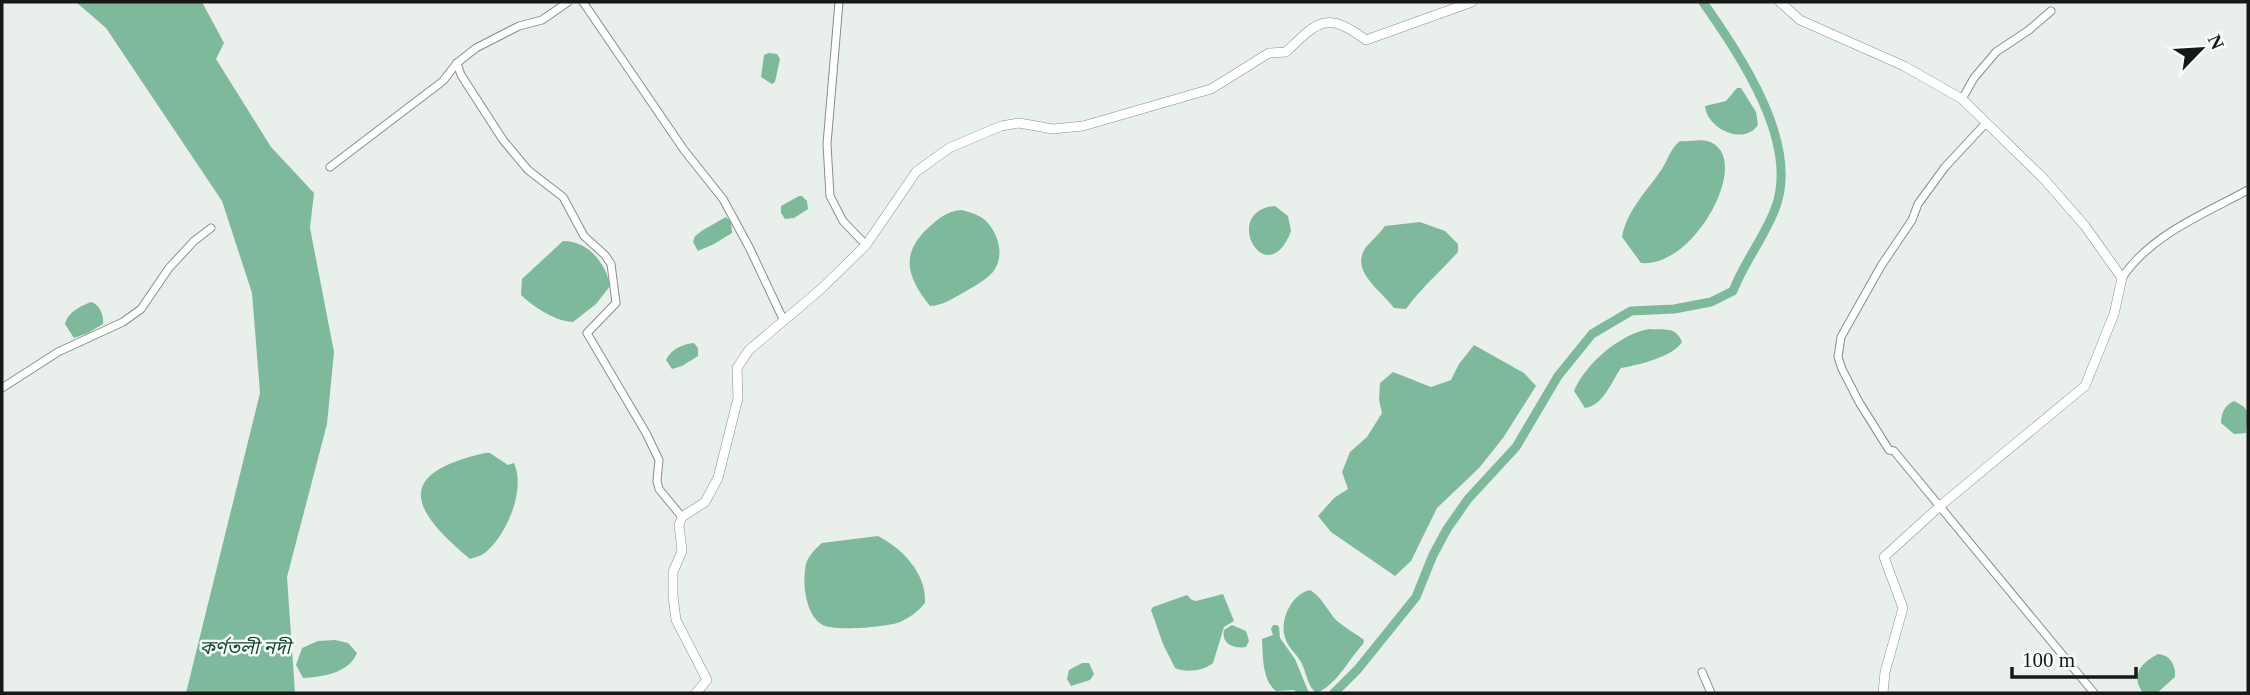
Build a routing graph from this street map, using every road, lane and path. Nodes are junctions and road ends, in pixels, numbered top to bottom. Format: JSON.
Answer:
{"nodes":[{"id":1,"x":568,"y":2,"type":"edge"},
{"id":2,"x":583,"y":2,"type":"edge"},
{"id":3,"x":839,"y":2,"type":"edge"},
{"id":4,"x":1472,"y":2,"type":"edge"},
{"id":5,"x":1780,"y":2,"type":"edge"},
{"id":6,"x":2051,"y":11,"type":"dead end"},
{"id":7,"x":457,"y":63,"type":"junction"},
{"id":8,"x":1962,"y":99,"type":"junction"},
{"id":9,"x":1986,"y":123,"type":"junction"},
{"id":10,"x":330,"y":167,"type":"dead end"},
{"id":11,"x":2248,"y":190,"type":"edge"},
{"id":12,"x":211,"y":228,"type":"dead end"},
{"id":13,"x":866,"y":245,"type":"junction"},
{"id":14,"x":2122,"y":278,"type":"junction"},
{"id":15,"x":784,"y":321,"type":"junction"},
{"id":16,"x":2,"y":388,"type":"edge"},
{"id":17,"x":1940,"y":506,"type":"junction"},
{"id":18,"x":682,"y":517,"type":"junction"},
{"id":19,"x":1702,"y":672,"type":"dead end"},
{"id":20,"x":695,"y":693,"type":"edge"},
{"id":21,"x":1711,"y":693,"type":"edge"},
{"id":22,"x":1883,"y":693,"type":"edge"},
{"id":23,"x":2094,"y":693,"type":"edge"}],
"edges":[{"from":1,"to":7,"type":"street"},
{"from":2,"to":15,"type":"street"},
{"from":3,"to":13,"type":"street"},
{"from":4,"to":13,"type":"street"},
{"from":5,"to":8,"type":"street"},
{"from":6,"to":8,"type":"street"},
{"from":7,"to":10,"type":"street"},
{"from":7,"to":18,"type":"street"},
{"from":8,"to":9,"type":"street"},
{"from":9,"to":14,"type":"street"},
{"from":9,"to":17,"type":"street"},
{"from":11,"to":14,"type":"street"},
{"from":12,"to":16,"type":"street"},
{"from":13,"to":15,"type":"street"},
{"from":14,"to":17,"type":"street"},
{"from":15,"to":18,"type":"street"},
{"from":17,"to":22,"type":"street"},
{"from":17,"to":23,"type":"street"},
{"from":18,"to":20,"type":"street"},
{"from":19,"to":21,"type":"street"}]}
